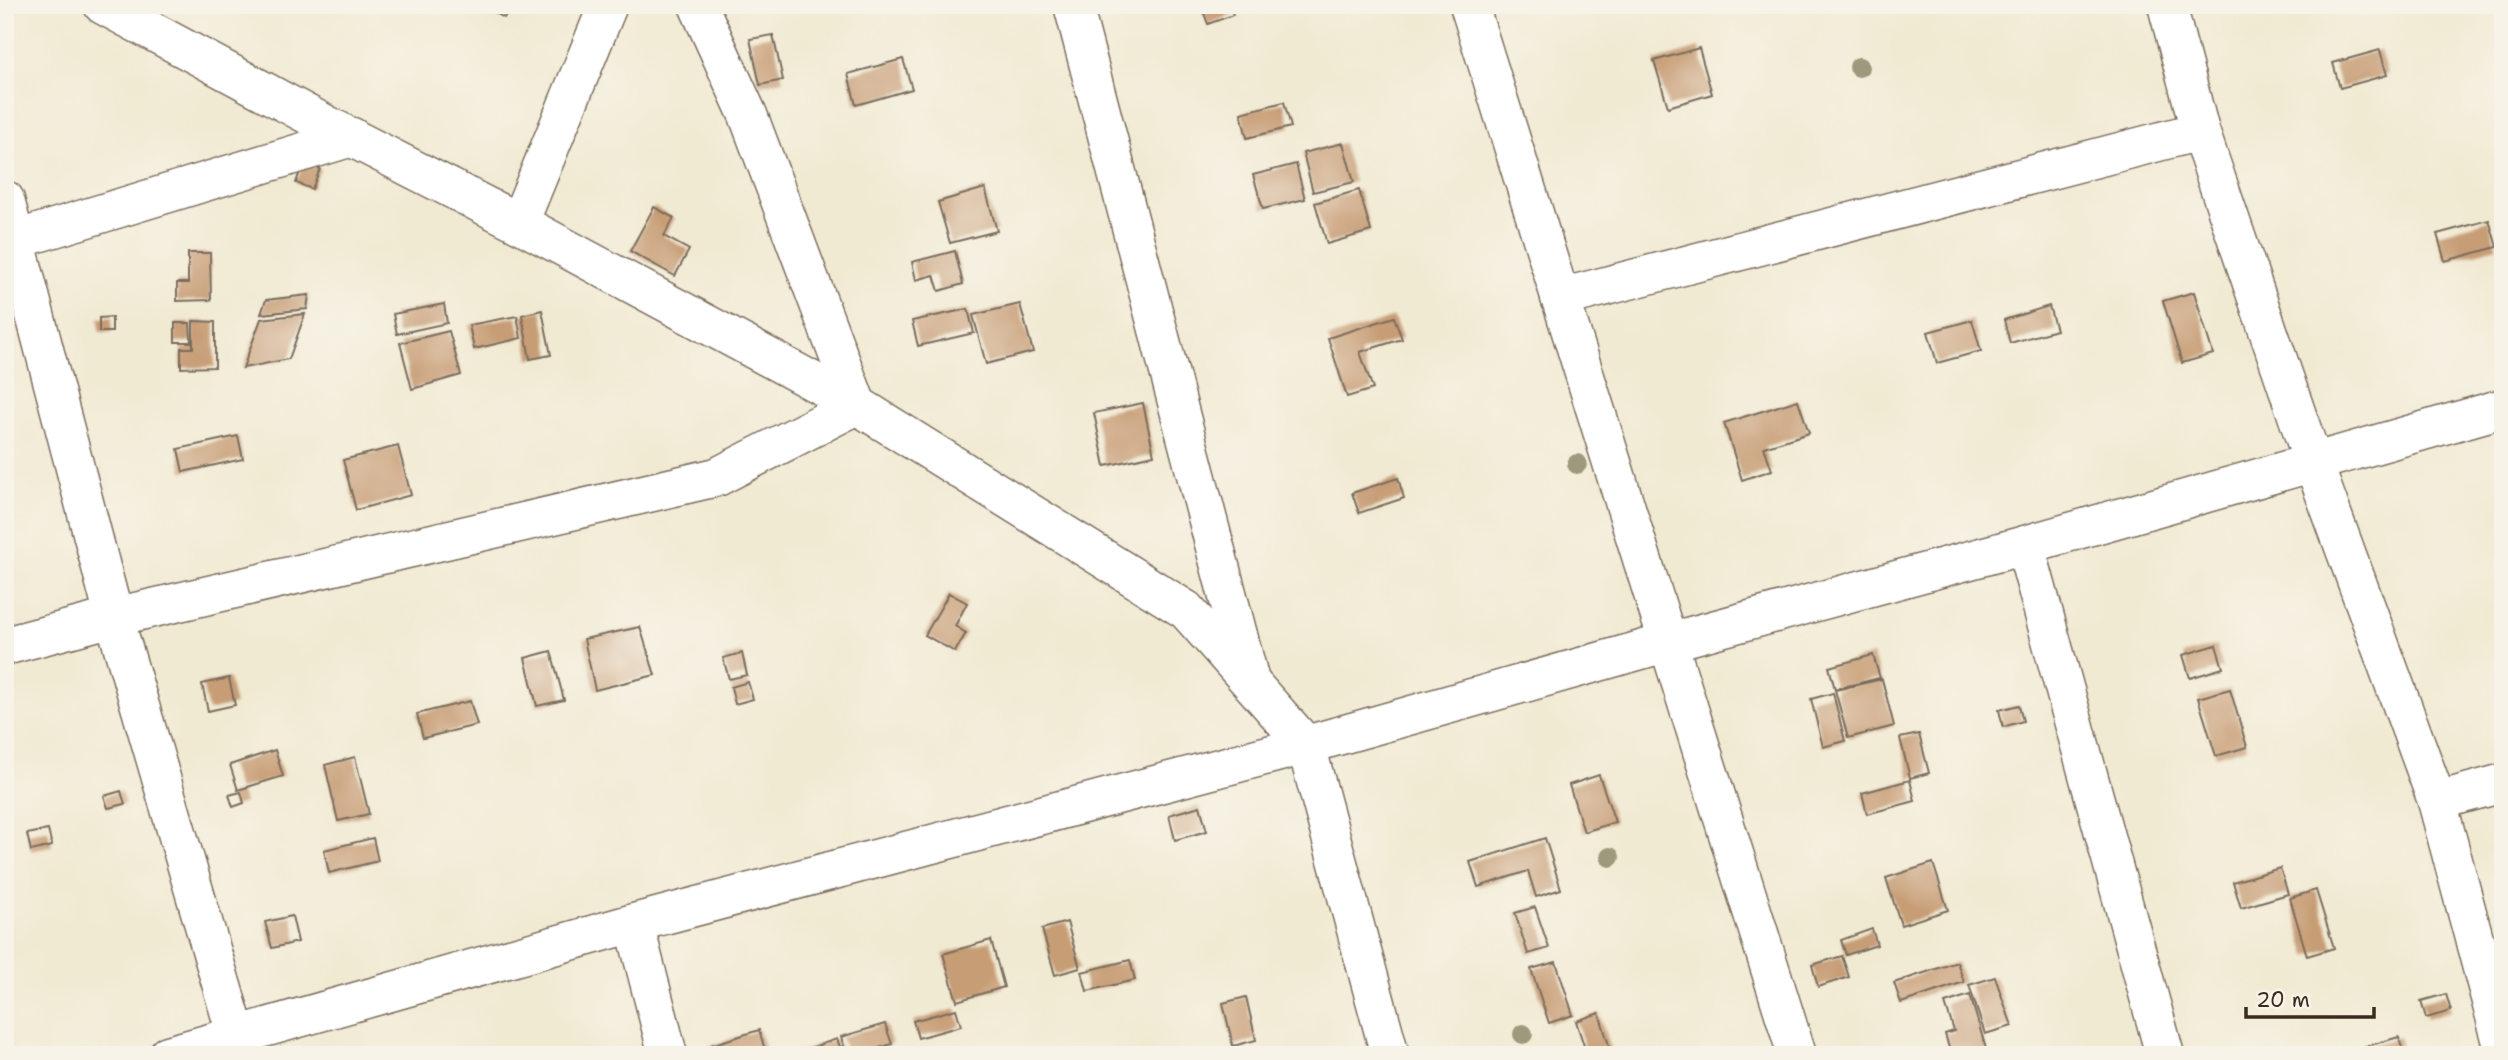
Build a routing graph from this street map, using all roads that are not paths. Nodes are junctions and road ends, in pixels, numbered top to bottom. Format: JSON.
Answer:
{"nodes":[{"id":1,"x":103,"y":5,"type":"edge"},
{"id":2,"x":608,"y":5,"type":"edge"},
{"id":3,"x":698,"y":5,"type":"edge"},
{"id":4,"x":1073,"y":5,"type":"edge"},
{"id":5,"x":1469,"y":5,"type":"edge"},
{"id":6,"x":2167,"y":5,"type":"edge"},
{"id":7,"x":2200,"y":131,"type":"junction"},
{"id":8,"x":352,"y":137,"type":"junction"},
{"id":9,"x":5,"y":200,"type":"edge"},
{"id":10,"x":519,"y":223,"type":"junction"},
{"id":11,"x":11,"y":241,"type":"edge"},
{"id":12,"x":1560,"y":298,"type":"junction"},
{"id":13,"x":857,"y":405,"type":"junction"},
{"id":14,"x":2503,"y":408,"type":"edge"},
{"id":15,"x":2314,"y":462,"type":"junction"},
{"id":16,"x":2025,"y":545,"type":"junction"},
{"id":17,"x":114,"y":617,"type":"junction"},
{"id":18,"x":1669,"y":642,"type":"junction"},
{"id":19,"x":5,"y":646,"type":"edge"},
{"id":20,"x":1250,"y":683,"type":"junction"},
{"id":21,"x":1306,"y":745,"type":"junction"},
{"id":22,"x":2503,"y":783,"type":"edge"},
{"id":23,"x":2437,"y":801,"type":"junction"},
{"id":24,"x":634,"y":923,"type":"junction"},
{"id":25,"x":240,"y":1045,"type":"edge"},
{"id":26,"x":2503,"y":1046,"type":"edge"},
{"id":27,"x":168,"y":1055,"type":"edge"},
{"id":28,"x":667,"y":1055,"type":"edge"},
{"id":29,"x":1390,"y":1055,"type":"edge"},
{"id":30,"x":1797,"y":1055,"type":"edge"},
{"id":31,"x":2165,"y":1055,"type":"edge"}],
"edges":[{"from":1,"to":8,"type":"street"},
{"from":2,"to":10,"type":"street"},
{"from":3,"to":13,"type":"street"},
{"from":4,"to":20,"type":"street"},
{"from":5,"to":12,"type":"street"},
{"from":6,"to":7,"type":"street"},
{"from":7,"to":12,"type":"street"},
{"from":7,"to":15,"type":"street"},
{"from":8,"to":10,"type":"street"},
{"from":8,"to":11,"type":"street"},
{"from":9,"to":11,"type":"street"},
{"from":10,"to":13,"type":"street"},
{"from":11,"to":17,"type":"street"},
{"from":12,"to":18,"type":"street"},
{"from":13,"to":17,"type":"street"},
{"from":13,"to":20,"type":"street"},
{"from":14,"to":15,"type":"street"},
{"from":15,"to":16,"type":"street"},
{"from":15,"to":23,"type":"street"},
{"from":16,"to":18,"type":"street"},
{"from":16,"to":31,"type":"street"},
{"from":17,"to":19,"type":"street"},
{"from":17,"to":25,"type":"street"},
{"from":18,"to":21,"type":"street"},
{"from":18,"to":30,"type":"street"},
{"from":20,"to":21,"type":"street"},
{"from":21,"to":24,"type":"street"},
{"from":21,"to":29,"type":"street"},
{"from":22,"to":23,"type":"street"},
{"from":23,"to":26,"type":"street"},
{"from":24,"to":25,"type":"street"},
{"from":24,"to":28,"type":"street"},
{"from":25,"to":27,"type":"street"}]}
